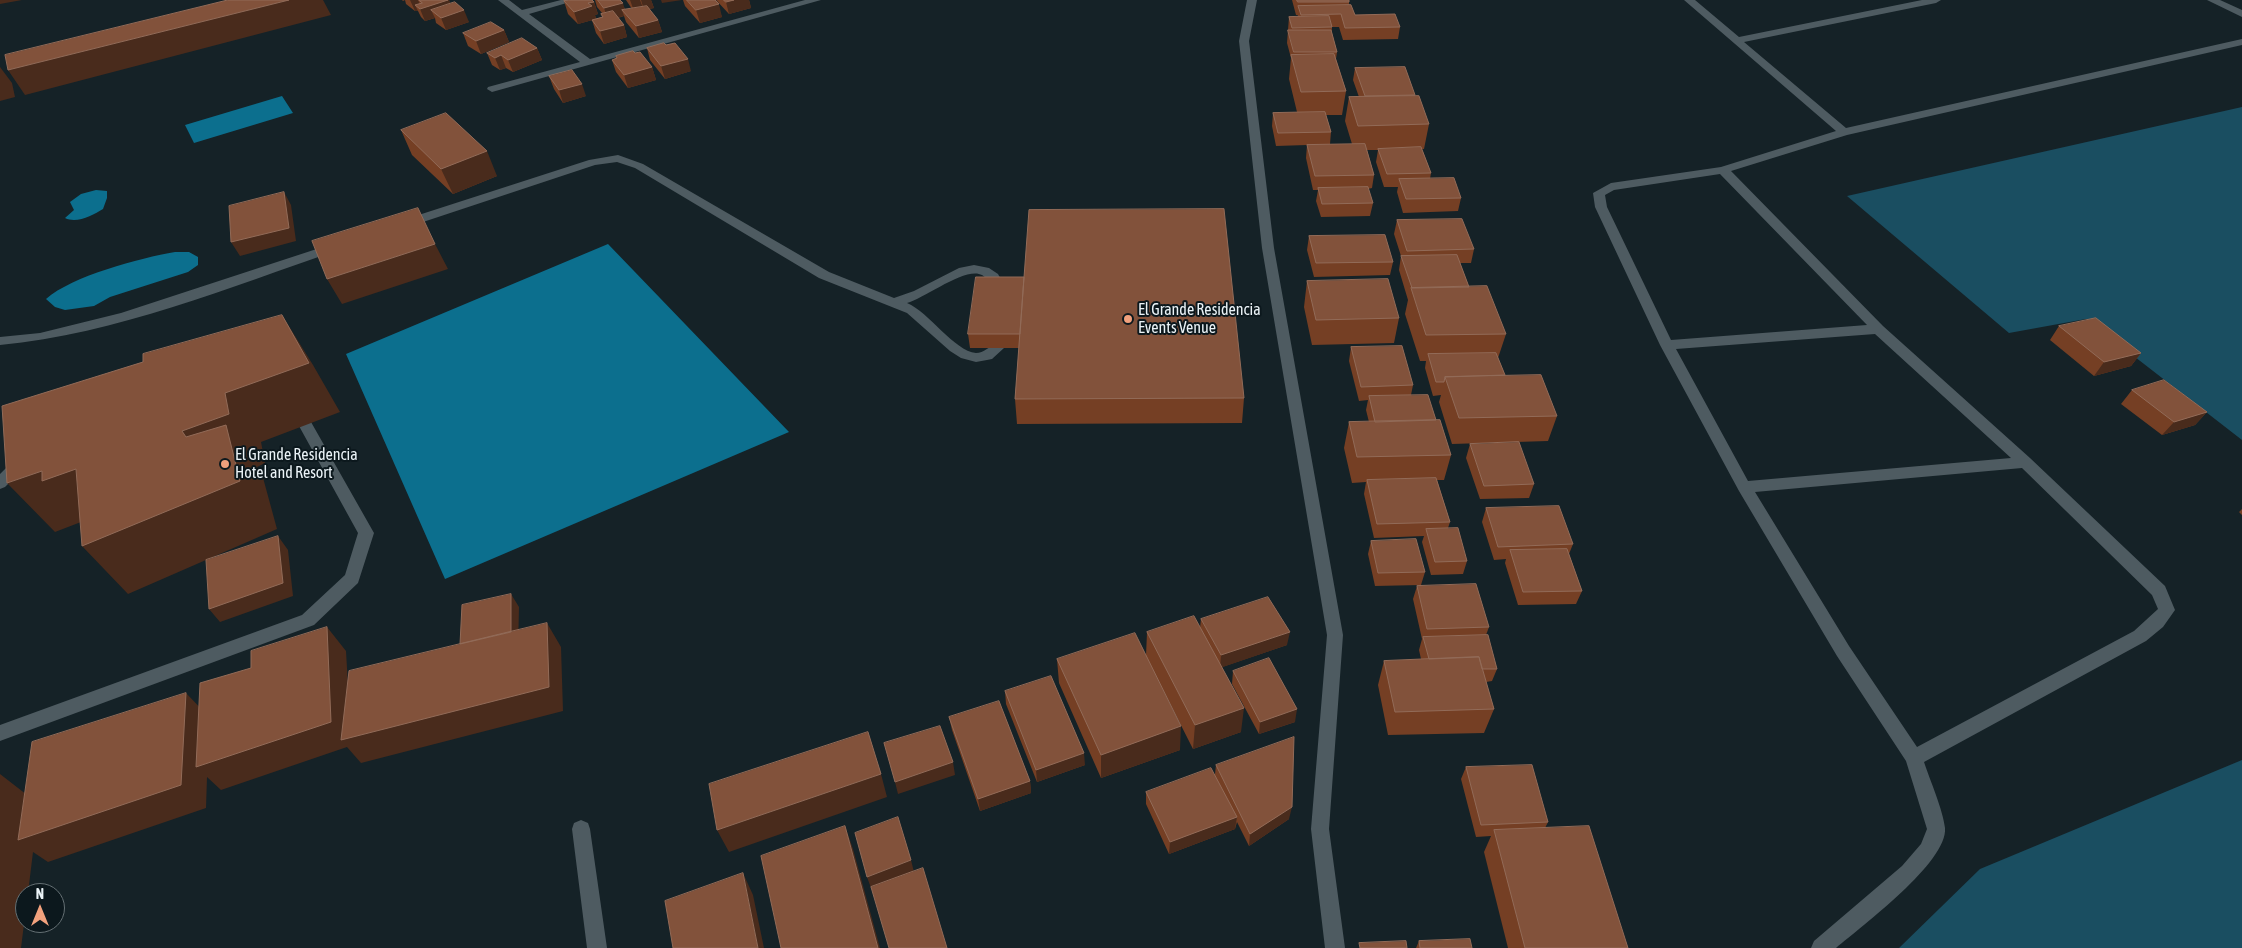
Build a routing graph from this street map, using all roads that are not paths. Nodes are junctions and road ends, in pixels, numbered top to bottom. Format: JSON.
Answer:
{"nodes":[{"id":1,"x":503,"y":0,"type":"edge"},
{"id":2,"x":572,"y":0,"type":"edge"},
{"id":3,"x":816,"y":0,"type":"edge"},
{"id":4,"x":1252,"y":0,"type":"edge"},
{"id":5,"x":1690,"y":0,"type":"edge"},
{"id":6,"x":1936,"y":0,"type":"edge"},
{"id":7,"x":2212,"y":0,"type":"edge"},
{"id":8,"x":521,"y":13,"type":"junction"},
{"id":9,"x":2242,"y":14,"type":"edge"},
{"id":10,"x":1738,"y":40,"type":"junction"},
{"id":11,"x":2242,"y":42,"type":"edge"},
{"id":12,"x":589,"y":63,"type":"junction"},
{"id":13,"x":492,"y":89,"type":"dead end"},
{"id":14,"x":1844,"y":132,"type":"junction"},
{"id":15,"x":1723,"y":170,"type":"junction"},
{"id":16,"x":396,"y":227,"type":"edge"},
{"id":17,"x":349,"y":242,"type":"edge"},
{"id":18,"x":1001,"y":290,"type":"edge"},
{"id":19,"x":892,"y":302,"type":"junction"},
{"id":20,"x":1878,"y":329,"type":"junction"},
{"id":21,"x":0,"y":341,"type":"edge"},
{"id":22,"x":1667,"y":345,"type":"junction"},
{"id":23,"x":997,"y":348,"type":"edge"},
{"id":24,"x":306,"y":426,"type":"dead end"},
{"id":25,"x":33,"y":450,"type":"edge"},
{"id":26,"x":2025,"y":462,"type":"junction"},
{"id":27,"x":0,"y":483,"type":"edge"},
{"id":28,"x":1744,"y":487,"type":"junction"},
{"id":29,"x":0,"y":733,"type":"edge"},
{"id":30,"x":1914,"y":758,"type":"junction"},
{"id":31,"x":581,"y":829,"type":"dead end"},
{"id":32,"x":597,"y":948,"type":"edge"},
{"id":33,"x":1335,"y":948,"type":"edge"},
{"id":34,"x":1821,"y":948,"type":"edge"}],
"edges":[{"from":1,"to":8,"type":"street"},
{"from":2,"to":8,"type":"street"},
{"from":3,"to":12,"type":"street"},
{"from":4,"to":33,"type":"street"},
{"from":5,"to":10,"type":"street"},
{"from":6,"to":10,"type":"street"},
{"from":7,"to":9,"type":"street"},
{"from":8,"to":12,"type":"street"},
{"from":10,"to":14,"type":"street"},
{"from":11,"to":14,"type":"street"},
{"from":12,"to":13,"type":"street"},
{"from":14,"to":15,"type":"street"},
{"from":15,"to":20,"type":"street"},
{"from":15,"to":22,"type":"street"},
{"from":16,"to":19,"type":"street"},
{"from":17,"to":21,"type":"street"},
{"from":18,"to":19,"type":"street"},
{"from":19,"to":23,"type":"street"},
{"from":20,"to":22,"type":"street"},
{"from":20,"to":26,"type":"street"},
{"from":22,"to":28,"type":"street"},
{"from":24,"to":29,"type":"street"},
{"from":25,"to":27,"type":"street"},
{"from":26,"to":28,"type":"street"},
{"from":26,"to":30,"type":"street"},
{"from":28,"to":30,"type":"street"},
{"from":30,"to":34,"type":"street"},
{"from":31,"to":32,"type":"street"}]}
